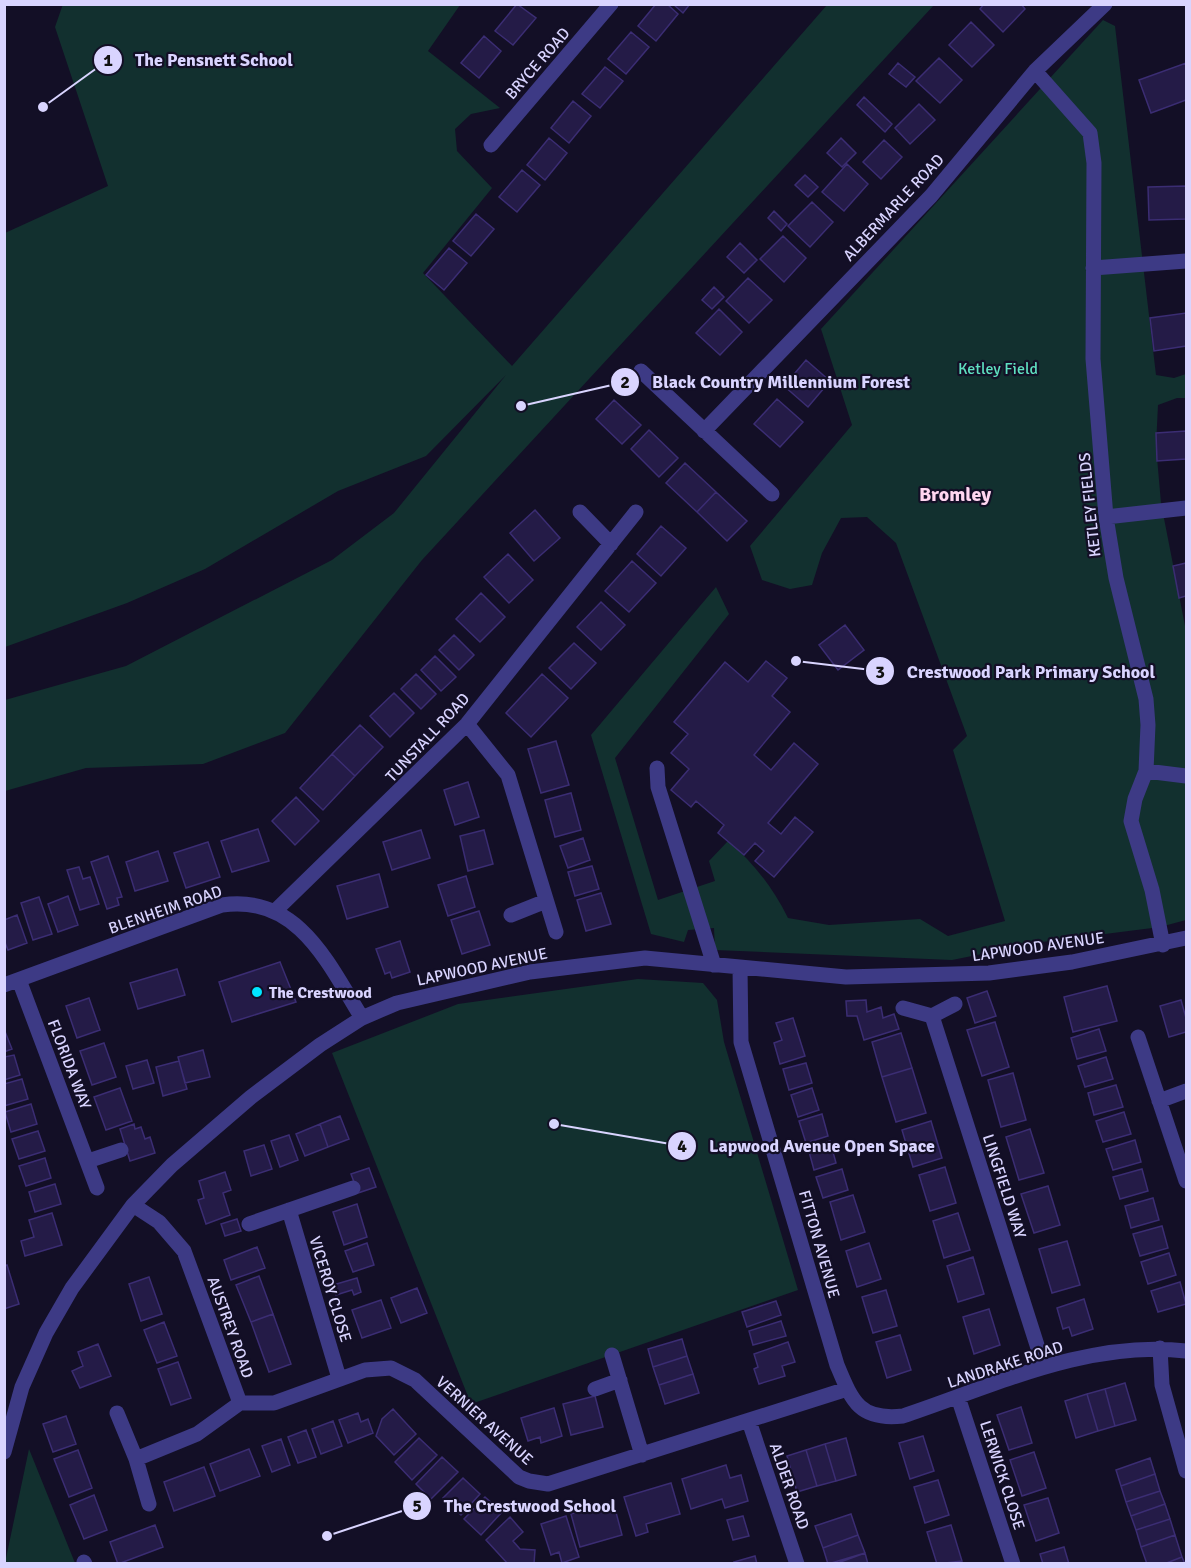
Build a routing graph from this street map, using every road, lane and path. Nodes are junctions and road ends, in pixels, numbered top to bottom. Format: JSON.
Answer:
{"nodes":[{"id":1,"x":611,"y":4,"type":"edge"},
{"id":2,"x":1105,"y":4,"type":"edge"},
{"id":3,"x":1035,"y":71,"type":"junction"},
{"id":4,"x":490,"y":145,"type":"dead end"},
{"id":5,"x":1186,"y":261,"type":"edge"},
{"id":6,"x":1093,"y":268,"type":"junction"},
{"id":7,"x":641,"y":371,"type":"dead end"},
{"id":8,"x":704,"y":431,"type":"junction"},
{"id":9,"x":772,"y":494,"type":"dead end"},
{"id":10,"x":1186,"y":508,"type":"edge"},
{"id":11,"x":580,"y":512,"type":"dead end"},
{"id":12,"x":636,"y":512,"type":"dead end"},
{"id":13,"x":1106,"y":517,"type":"junction"},
{"id":14,"x":611,"y":544,"type":"junction"},
{"id":15,"x":467,"y":724,"type":"junction"},
{"id":16,"x":657,"y":768,"type":"dead end"},
{"id":17,"x":1146,"y":771,"type":"junction"},
{"id":18,"x":1186,"y":777,"type":"edge"},
{"id":19,"x":546,"y":901,"type":"junction"},
{"id":20,"x":275,"y":911,"type":"junction"},
{"id":21,"x":511,"y":915,"type":"dead end"},
{"id":22,"x":556,"y":932,"type":"dead end"},
{"id":23,"x":1186,"y":938,"type":"edge"},
{"id":24,"x":1163,"y":945,"type":"junction"},
{"id":25,"x":714,"y":965,"type":"junction"},
{"id":26,"x":740,"y":967,"type":"junction"},
{"id":27,"x":12,"y":983,"type":"edge"},
{"id":28,"x":955,"y":1004,"type":"dead end"},
{"id":29,"x":903,"y":1008,"type":"dead end"},
{"id":30,"x":932,"y":1016,"type":"junction"},
{"id":31,"x":362,"y":1018,"type":"junction"},
{"id":32,"x":1138,"y":1037,"type":"dead end"},
{"id":33,"x":1186,"y":1091,"type":"edge"},
{"id":34,"x":1159,"y":1101,"type":"junction"},
{"id":35,"x":121,"y":1150,"type":"dead end"},
{"id":36,"x":88,"y":1161,"type":"junction"},
{"id":37,"x":1186,"y":1181,"type":"edge"},
{"id":38,"x":97,"y":1188,"type":"dead end"},
{"id":39,"x":353,"y":1188,"type":"dead end"},
{"id":40,"x":133,"y":1205,"type":"junction"},
{"id":41,"x":289,"y":1210,"type":"junction"},
{"id":42,"x":249,"y":1224,"type":"dead end"},
{"id":43,"x":1160,"y":1348,"type":"junction"},
{"id":44,"x":1186,"y":1351,"type":"edge"},
{"id":45,"x":612,"y":1355,"type":"dead end"},
{"id":46,"x":1044,"y":1367,"type":"junction"},
{"id":47,"x":339,"y":1378,"type":"junction"},
{"id":48,"x":620,"y":1380,"type":"junction"},
{"id":49,"x":595,"y":1389,"type":"dead end"},
{"id":50,"x":847,"y":1389,"type":"junction"},
{"id":51,"x":958,"y":1397,"type":"junction"},
{"id":52,"x":240,"y":1403,"type":"junction"},
{"id":53,"x":117,"y":1413,"type":"dead end"},
{"id":54,"x":748,"y":1421,"type":"junction"},
{"id":55,"x":4,"y":1452,"type":"edge"},
{"id":56,"x":642,"y":1455,"type":"junction"},
{"id":57,"x":136,"y":1459,"type":"junction"},
{"id":58,"x":1186,"y":1471,"type":"edge"},
{"id":59,"x":149,"y":1504,"type":"dead end"},
{"id":60,"x":797,"y":1563,"type":"edge"},
{"id":61,"x":1013,"y":1563,"type":"edge"}],
"edges":[{"from":1,"to":4,"type":"street","name":"BRYCE ROAD"},
{"from":2,"to":3,"type":"street","name":"ALBERMARLE ROAD"},
{"from":3,"to":6,"type":"street","name":"KETLEY FIELDS"},
{"from":3,"to":8,"type":"street","name":"ALBERMARLE ROAD"},
{"from":5,"to":6,"type":"street"},
{"from":6,"to":13,"type":"street","name":"KETLEY FIELDS"},
{"from":7,"to":8,"type":"street"},
{"from":8,"to":9,"type":"street"},
{"from":10,"to":13,"type":"street"},
{"from":11,"to":14,"type":"street"},
{"from":12,"to":14,"type":"street","name":"TUNSTALL ROAD"},
{"from":13,"to":17,"type":"street","name":"KETLEY FIELDS"},
{"from":14,"to":15,"type":"street","name":"TUNSTALL ROAD"},
{"from":15,"to":19,"type":"street"},
{"from":15,"to":20,"type":"street","name":"TUNSTALL ROAD"},
{"from":16,"to":25,"type":"street"},
{"from":17,"to":18,"type":"street"},
{"from":17,"to":24,"type":"street","name":"KETLEY FIELDS"},
{"from":19,"to":21,"type":"street"},
{"from":19,"to":22,"type":"street"},
{"from":20,"to":27,"type":"street","name":"BLENHEIM ROAD"},
{"from":20,"to":31,"type":"street","name":"BLENHEIM ROAD"},
{"from":23,"to":24,"type":"street","name":"LAPWOOD AVENUE"},
{"from":24,"to":26,"type":"street","name":"LAPWOOD AVENUE"},
{"from":25,"to":26,"type":"street","name":"LAPWOOD AVENUE"},
{"from":25,"to":31,"type":"street","name":"LAPWOOD AVENUE"},
{"from":26,"to":50,"type":"street","name":"FITTON AVENUE"},
{"from":27,"to":36,"type":"street","name":"FLORIDA WAY"},
{"from":28,"to":30,"type":"street"},
{"from":29,"to":30,"type":"street"},
{"from":30,"to":46,"type":"street","name":"LINGFIELD WAY"},
{"from":31,"to":40,"type":"street","name":"LAPWOOD AVENUE"},
{"from":32,"to":34,"type":"street"},
{"from":33,"to":34,"type":"street"},
{"from":34,"to":37,"type":"street"},
{"from":35,"to":36,"type":"street"},
{"from":36,"to":38,"type":"street","name":"FLORIDA WAY"},
{"from":39,"to":41,"type":"street"},
{"from":40,"to":52,"type":"street","name":"AUSTREY ROAD"},
{"from":40,"to":55,"type":"street","name":"LAPWOOD AVENUE"},
{"from":41,"to":42,"type":"street"},
{"from":41,"to":47,"type":"street","name":"VICEROY CLOSE"},
{"from":43,"to":44,"type":"street","name":"LANDRAKE ROAD"},
{"from":43,"to":46,"type":"street","name":"LANDRAKE ROAD"},
{"from":43,"to":58,"type":"street"},
{"from":45,"to":48,"type":"street"},
{"from":46,"to":51,"type":"street","name":"LANDRAKE ROAD"},
{"from":47,"to":52,"type":"street","name":"VERNIER AVENUE"},
{"from":47,"to":56,"type":"street","name":"VERNIER AVENUE"},
{"from":48,"to":49,"type":"street"},
{"from":48,"to":56,"type":"street"},
{"from":50,"to":51,"type":"street","name":"LANDRAKE ROAD"},
{"from":50,"to":54,"type":"street","name":"VERNIER AVENUE"},
{"from":51,"to":61,"type":"street","name":"LERWICK CLOSE"},
{"from":52,"to":57,"type":"street","name":"AUSTREY ROAD"},
{"from":53,"to":57,"type":"street"},
{"from":54,"to":56,"type":"street","name":"VERNIER AVENUE"},
{"from":54,"to":60,"type":"street","name":"ALDER ROAD"},
{"from":57,"to":59,"type":"street"}]}
